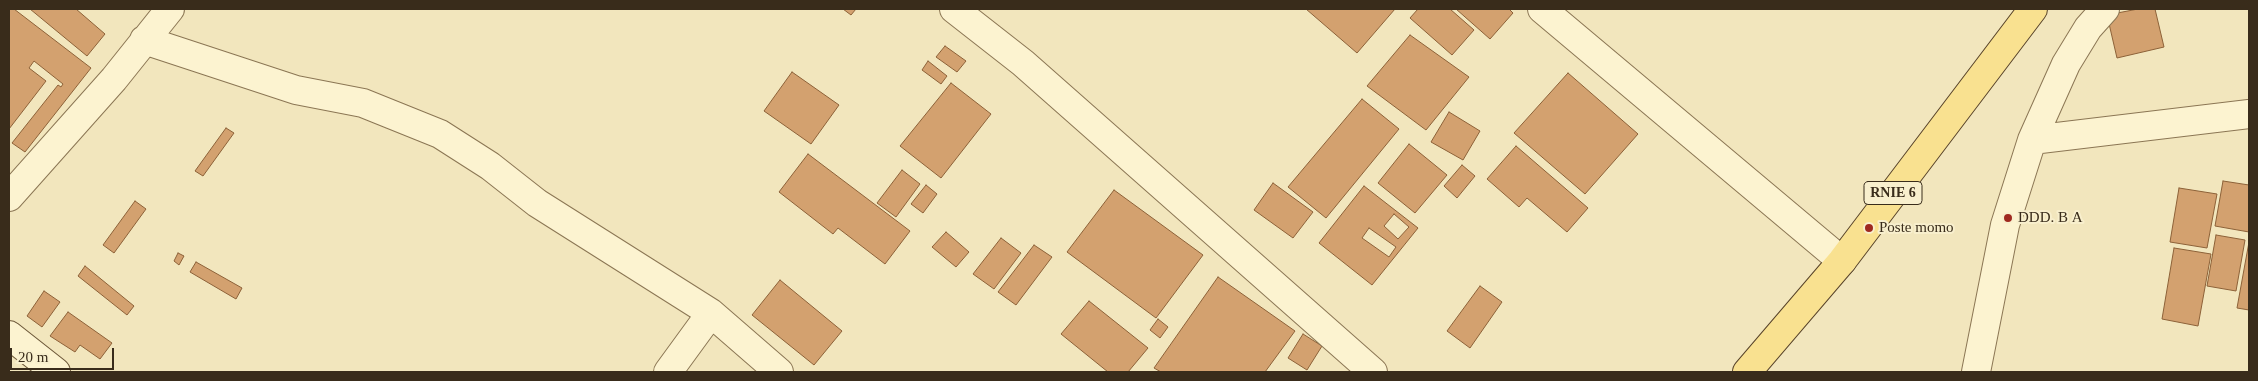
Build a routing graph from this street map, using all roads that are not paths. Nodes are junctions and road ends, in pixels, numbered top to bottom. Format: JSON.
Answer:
{"nodes":[{"id":1,"x":170,"y":9,"type":"edge"},
{"id":2,"x":954,"y":9,"type":"edge"},
{"id":3,"x":1542,"y":9,"type":"edge"},
{"id":4,"x":2033,"y":9,"type":"edge"},
{"id":5,"x":2105,"y":9,"type":"edge"},
{"id":6,"x":144,"y":40,"type":"junction"},
{"id":7,"x":2249,"y":114,"type":"edge"},
{"id":8,"x":2032,"y":140,"type":"junction"},
{"id":9,"x":9,"y":197,"type":"edge"},
{"id":10,"x":1842,"y":261,"type":"junction"},
{"id":11,"x":711,"y":313,"type":"junction"},
{"id":12,"x":9,"y":335,"type":"edge"},
{"id":13,"x":56,"y":372,"type":"edge"},
{"id":14,"x":668,"y":372,"type":"edge"},
{"id":15,"x":779,"y":372,"type":"edge"},
{"id":16,"x":1373,"y":372,"type":"edge"},
{"id":17,"x":1748,"y":372,"type":"edge"},
{"id":18,"x":1976,"y":372,"type":"edge"}],
"edges":[{"from":1,"to":6,"type":"street"},
{"from":2,"to":16,"type":"street"},
{"from":3,"to":10,"type":"street"},
{"from":4,"to":10,"type":"main road","number":"RNIE 6"},
{"from":5,"to":8,"type":"street"},
{"from":6,"to":9,"type":"street"},
{"from":6,"to":11,"type":"street"},
{"from":7,"to":8,"type":"street"},
{"from":8,"to":18,"type":"street"},
{"from":10,"to":17,"type":"main road","number":"RNIE 6"},
{"from":11,"to":14,"type":"street"},
{"from":11,"to":15,"type":"street"},
{"from":12,"to":13,"type":"street"}]}
